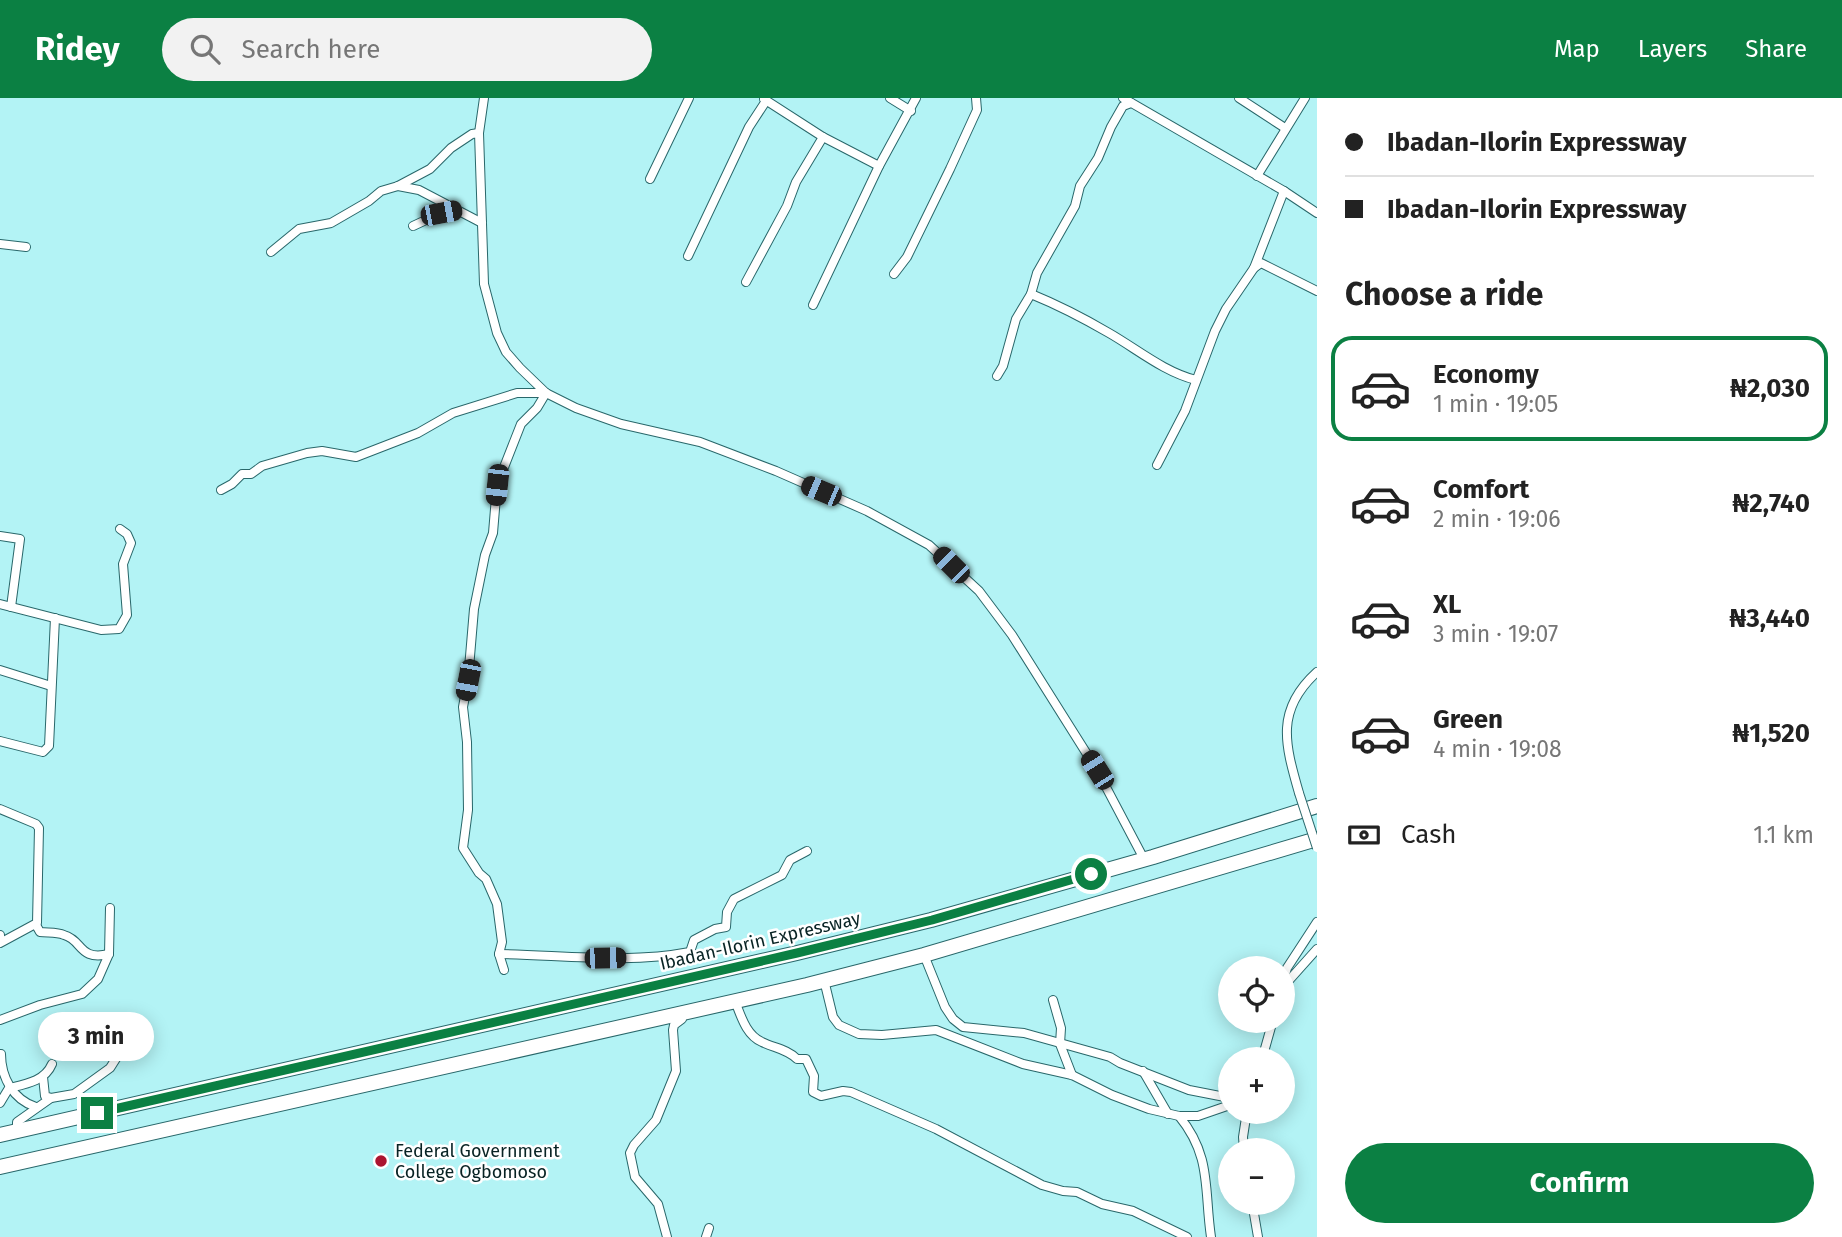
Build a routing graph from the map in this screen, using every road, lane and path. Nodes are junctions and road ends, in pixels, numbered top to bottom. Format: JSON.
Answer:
{"nodes":[{"id":1,"x":484,"y":98,"type":"edge"},
{"id":2,"x":689,"y":98,"type":"edge"},
{"id":3,"x":890,"y":98,"type":"edge"},
{"id":4,"x":916,"y":98,"type":"edge"},
{"id":5,"x":976,"y":98,"type":"edge"},
{"id":6,"x":1239,"y":98,"type":"edge"},
{"id":7,"x":1305,"y":98,"type":"edge"},
{"id":8,"x":764,"y":100,"type":"edge"},
{"id":9,"x":1127,"y":100,"type":"edge"},
{"id":10,"x":911,"y":111,"type":"junction"},
{"id":11,"x":1285,"y":128,"type":"junction"},
{"id":12,"x":479,"y":133,"type":"junction"},
{"id":13,"x":823,"y":137,"type":"junction"},
{"id":14,"x":880,"y":166,"type":"junction"},
{"id":15,"x":1257,"y":176,"type":"junction"},
{"id":16,"x":650,"y":179,"type":"dead end"},
{"id":17,"x":398,"y":186,"type":"junction"},
{"id":18,"x":1284,"y":191,"type":"junction"},
{"id":19,"x":455,"y":210,"type":"junction"},
{"id":20,"x":1316,"y":211,"type":"edge"},
{"id":21,"x":482,"y":223,"type":"junction"},
{"id":22,"x":413,"y":226,"type":"dead end"},
{"id":23,"x":0,"y":244,"type":"edge"},
{"id":24,"x":26,"y":247,"type":"dead end"},
{"id":25,"x":271,"y":252,"type":"dead end"},
{"id":26,"x":688,"y":256,"type":"dead end"},
{"id":27,"x":1254,"y":268,"type":"junction"},
{"id":28,"x":894,"y":274,"type":"dead end"},
{"id":29,"x":746,"y":282,"type":"dead end"},
{"id":30,"x":1317,"y":290,"type":"edge"},
{"id":31,"x":1031,"y":294,"type":"junction"},
{"id":32,"x":813,"y":304,"type":"dead end"},
{"id":33,"x":997,"y":376,"type":"dead end"},
{"id":34,"x":1196,"y":380,"type":"junction"},
{"id":35,"x":546,"y":393,"type":"junction"},
{"id":36,"x":1157,"y":465,"type":"dead end"},
{"id":37,"x":220,"y":490,"type":"dead end"},
{"id":38,"x":120,"y":530,"type":"dead end"},
{"id":39,"x":0,"y":536,"type":"edge"},
{"id":40,"x":0,"y":604,"type":"edge"},
{"id":41,"x":11,"y":607,"type":"junction"},
{"id":42,"x":55,"y":618,"type":"junction"},
{"id":43,"x":0,"y":670,"type":"edge"},
{"id":44,"x":1317,"y":672,"type":"edge"},
{"id":45,"x":51,"y":686,"type":"junction"},
{"id":46,"x":0,"y":741,"type":"edge"},
{"id":47,"x":1317,"y":806,"type":"edge"},
{"id":48,"x":0,"y":810,"type":"edge"},
{"id":49,"x":1317,"y":838,"type":"edge"},
{"id":50,"x":1317,"y":848,"type":"edge"},
{"id":51,"x":807,"y":850,"type":"dead end"},
{"id":52,"x":1144,"y":859,"type":"junction"},
{"id":53,"x":110,"y":908,"type":"dead end"},
{"id":54,"x":1317,"y":922,"type":"edge"},
{"id":55,"x":36,"y":925,"type":"junction"},
{"id":56,"x":0,"y":935,"type":"edge"},
{"id":57,"x":1317,"y":949,"type":"edge"},
{"id":58,"x":108,"y":954,"type":"junction"},
{"id":59,"x":499,"y":954,"type":"junction"},
{"id":60,"x":924,"y":955,"type":"junction"},
{"id":61,"x":1295,"y":956,"type":"edge"},
{"id":62,"x":504,"y":970,"type":"dead end"},
{"id":63,"x":1295,"y":974,"type":"edge"},
{"id":64,"x":824,"y":980,"type":"junction"},
{"id":65,"x":1053,"y":1000,"type":"dead end"},
{"id":66,"x":736,"y":1001,"type":"junction"},
{"id":67,"x":681,"y":1013,"type":"junction"},
{"id":68,"x":0,"y":1020,"type":"edge"},
{"id":69,"x":1060,"y":1043,"type":"junction"},
{"id":70,"x":124,"y":1046,"type":"dead end"},
{"id":71,"x":1,"y":1054,"type":"edge"},
{"id":72,"x":52,"y":1064,"type":"dead end"},
{"id":73,"x":1143,"y":1071,"type":"junction"},
{"id":74,"x":1072,"y":1075,"type":"junction"},
{"id":75,"x":43,"y":1077,"type":"junction"},
{"id":76,"x":9,"y":1088,"type":"junction"},
{"id":77,"x":1218,"y":1096,"type":"edge"},
{"id":78,"x":51,"y":1098,"type":"junction"},
{"id":79,"x":0,"y":1103,"type":"edge"},
{"id":80,"x":36,"y":1107,"type":"junction"},
{"id":81,"x":1218,"y":1109,"type":"edge"},
{"id":82,"x":1169,"y":1114,"type":"junction"},
{"id":83,"x":1179,"y":1116,"type":"junction"},
{"id":84,"x":17,"y":1131,"type":"junction"},
{"id":85,"x":0,"y":1135,"type":"edge"},
{"id":86,"x":0,"y":1167,"type":"edge"},
{"id":87,"x":1254,"y":1215,"type":"edge"},
{"id":88,"x":667,"y":1237,"type":"edge"},
{"id":89,"x":1187,"y":1237,"type":"edge"},
{"id":90,"x":1211,"y":1237,"type":"edge"},
{"id":91,"x":1258,"y":1237,"type":"edge"}],
"edges":[{"from":1,"to":12,"type":"street"},
{"from":2,"to":16,"type":"street"},
{"from":3,"to":10,"type":"street"},
{"from":4,"to":10,"type":"street"},
{"from":5,"to":28,"type":"street"},
{"from":6,"to":11,"type":"street"},
{"from":7,"to":11,"type":"street"},
{"from":8,"to":13,"type":"street"},
{"from":8,"to":26,"type":"street"},
{"from":9,"to":15,"type":"street"},
{"from":9,"to":31,"type":"street"},
{"from":10,"to":14,"type":"street"},
{"from":11,"to":15,"type":"street"},
{"from":12,"to":17,"type":"street"},
{"from":12,"to":21,"type":"street"},
{"from":13,"to":14,"type":"street"},
{"from":13,"to":29,"type":"street"},
{"from":14,"to":32,"type":"street"},
{"from":15,"to":18,"type":"street"},
{"from":17,"to":19,"type":"street"},
{"from":17,"to":25,"type":"street"},
{"from":18,"to":20,"type":"street"},
{"from":18,"to":27,"type":"street"},
{"from":19,"to":21,"type":"street"},
{"from":19,"to":22,"type":"street"},
{"from":21,"to":35,"type":"street"},
{"from":23,"to":24,"type":"street"},
{"from":27,"to":30,"type":"street"},
{"from":27,"to":34,"type":"street"},
{"from":31,"to":33,"type":"street"},
{"from":31,"to":34,"type":"street"},
{"from":34,"to":36,"type":"street"},
{"from":35,"to":37,"type":"street"},
{"from":35,"to":52,"type":"street"},
{"from":35,"to":59,"type":"street"},
{"from":38,"to":42,"type":"street"},
{"from":39,"to":41,"type":"street"},
{"from":40,"to":41,"type":"street"},
{"from":41,"to":42,"type":"street"},
{"from":42,"to":45,"type":"street"},
{"from":43,"to":45,"type":"street"},
{"from":44,"to":50,"type":"street","bridge":true},
{"from":45,"to":46,"type":"street"},
{"from":47,"to":52,"type":"highway","name":"Ibadan-Ilorin Expressway"},
{"from":48,"to":55,"type":"street"},
{"from":49,"to":60,"type":"highway"},
{"from":51,"to":59,"type":"street"},
{"from":52,"to":84,"type":"highway","name":"Ibadan-Ilorin Expressway"},
{"from":53,"to":58,"type":"street"},
{"from":54,"to":61,"type":"street"},
{"from":55,"to":56,"type":"street"},
{"from":55,"to":58,"type":"street"},
{"from":57,"to":63,"type":"street"},
{"from":58,"to":68,"type":"street"},
{"from":59,"to":62,"type":"street"},
{"from":60,"to":64,"type":"highway"},
{"from":60,"to":69,"type":"street"},
{"from":64,"to":66,"type":"highway"},
{"from":64,"to":74,"type":"street"},
{"from":65,"to":69,"type":"street"},
{"from":66,"to":67,"type":"highway"},
{"from":66,"to":89,"type":"street"},
{"from":67,"to":86,"type":"highway"},
{"from":67,"to":88,"type":"street"},
{"from":69,"to":73,"type":"street"},
{"from":69,"to":74,"type":"street"},
{"from":70,"to":78,"type":"street"},
{"from":71,"to":76,"type":"street"},
{"from":72,"to":75,"type":"street"},
{"from":73,"to":77,"type":"street"},
{"from":73,"to":82,"type":"street"},
{"from":74,"to":82,"type":"street"},
{"from":75,"to":76,"type":"street"},
{"from":75,"to":78,"type":"street"},
{"from":76,"to":79,"type":"street"},
{"from":76,"to":80,"type":"street"},
{"from":78,"to":80,"type":"street"},
{"from":80,"to":84,"type":"street"},
{"from":81,"to":83,"type":"street"},
{"from":82,"to":83,"type":"street"},
{"from":83,"to":90,"type":"street"},
{"from":84,"to":85,"type":"highway","name":"Ibadan-Ilorin Expressway"},
{"from":87,"to":91,"type":"street"}]}
